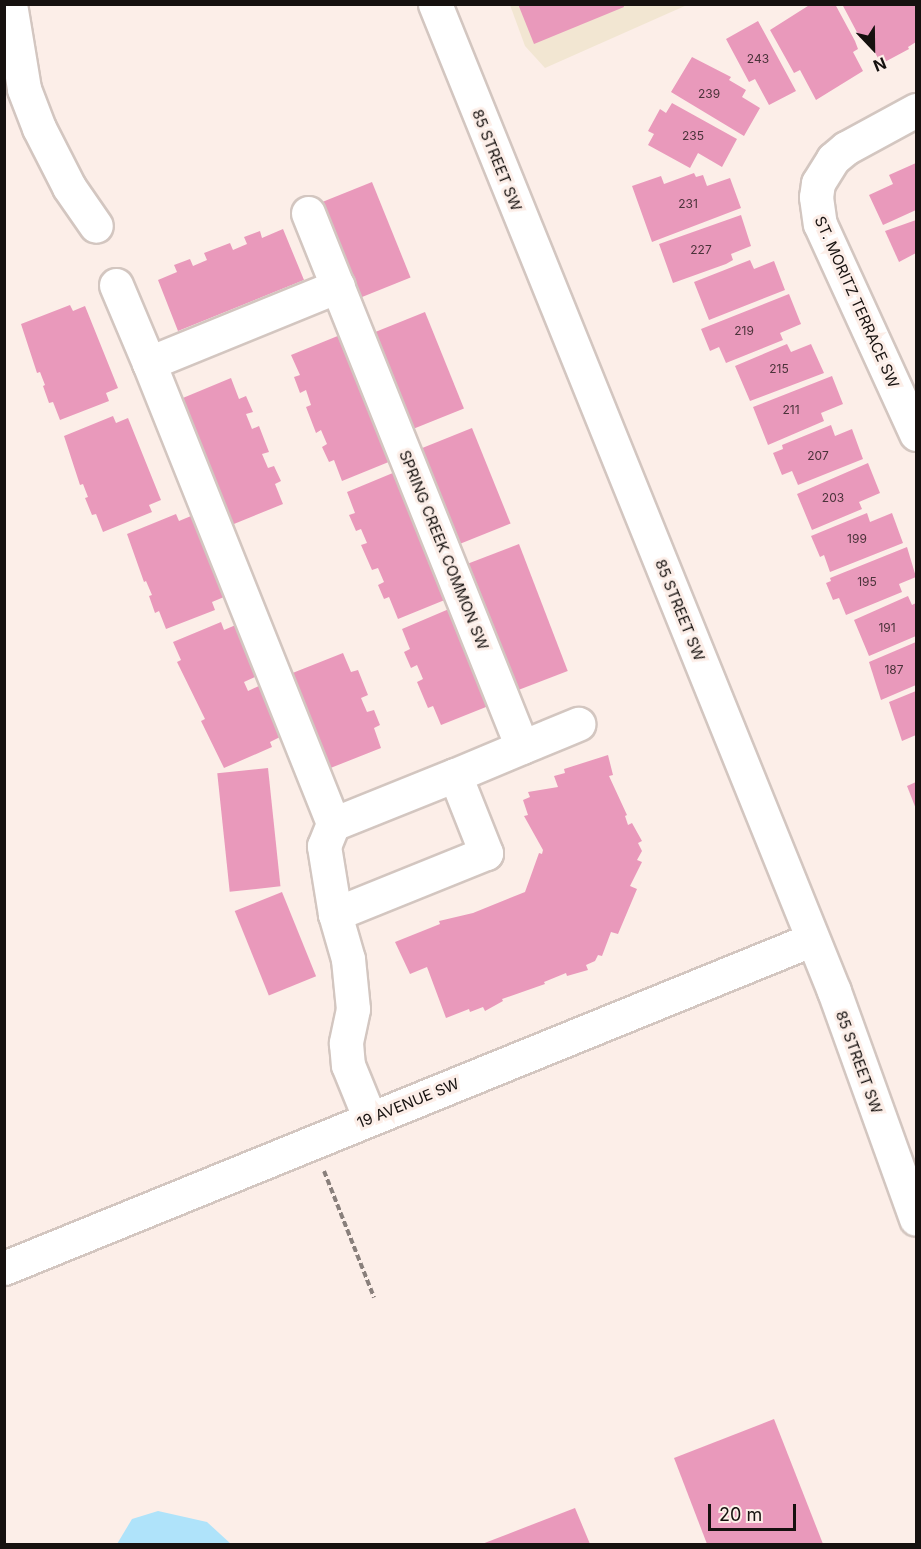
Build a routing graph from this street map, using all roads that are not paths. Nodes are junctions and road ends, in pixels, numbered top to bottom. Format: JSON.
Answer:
{"nodes":[{"id":1,"x":10,"y":4,"type":"edge"},
{"id":2,"x":435,"y":4,"type":"edge"},
{"id":3,"x":916,"y":110,"type":"edge"},
{"id":4,"x":308,"y":213,"type":"dead end"},
{"id":5,"x":96,"y":226,"type":"dead end"},
{"id":6,"x":116,"y":285,"type":"dead end"},
{"id":7,"x":338,"y":286,"type":"junction"},
{"id":8,"x":149,"y":363,"type":"junction"},
{"id":9,"x":916,"y":434,"type":"edge"},
{"id":10,"x":578,"y":724,"type":"dead end"},
{"id":11,"x":522,"y":747,"type":"junction"},
{"id":12,"x":455,"y":774,"type":"junction"},
{"id":13,"x":333,"y":824,"type":"junction"},
{"id":14,"x":335,"y":914,"type":"junction"},
{"id":15,"x":813,"y":939,"type":"junction"},
{"id":16,"x":370,"y":1119,"type":"junction"},
{"id":17,"x":916,"y":1219,"type":"edge"},
{"id":18,"x":4,"y":1268,"type":"edge"}],
"edges":[{"from":1,"to":5,"type":"street"},
{"from":2,"to":15,"type":"street","name":"85 STREET SW"},
{"from":3,"to":9,"type":"street","name":"ST. MORITZ TERRACE SW"},
{"from":4,"to":7,"type":"street","name":"SPRING CREEK COMMON SW"},
{"from":6,"to":8,"type":"street"},
{"from":7,"to":8,"type":"street"},
{"from":7,"to":11,"type":"street","name":"SPRING CREEK COMMON SW"},
{"from":8,"to":13,"type":"street"},
{"from":10,"to":11,"type":"street"},
{"from":11,"to":12,"type":"street"},
{"from":12,"to":13,"type":"street"},
{"from":12,"to":14,"type":"street"},
{"from":13,"to":14,"type":"street"},
{"from":14,"to":16,"type":"street"},
{"from":15,"to":16,"type":"street","name":"19 AVENUE SW"},
{"from":15,"to":17,"type":"street","name":"85 STREET SW"},
{"from":16,"to":18,"type":"street","name":"19 AVENUE SW"}]}
